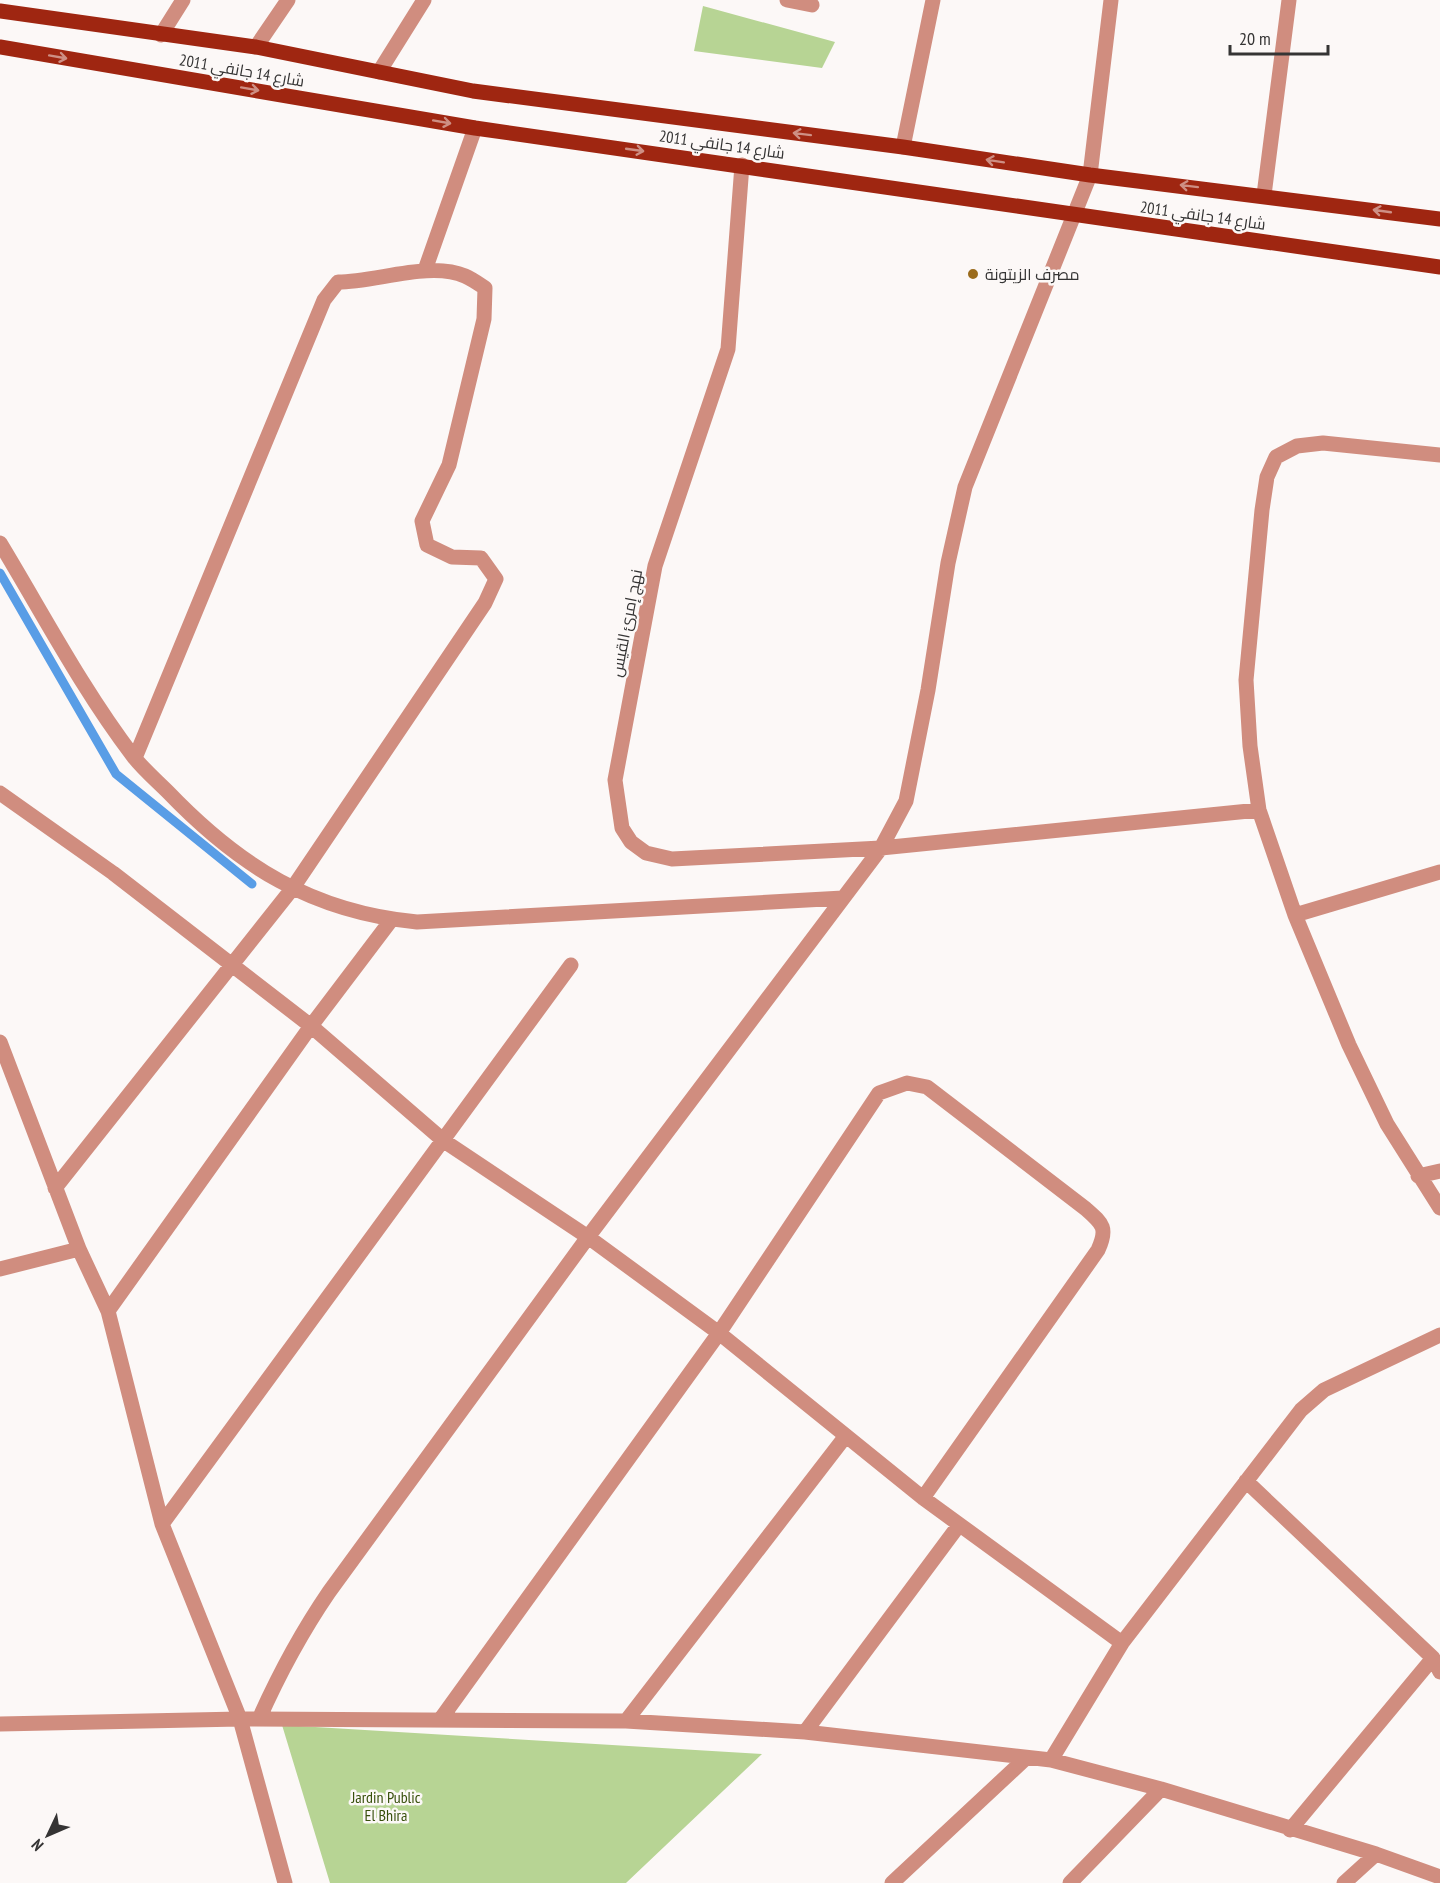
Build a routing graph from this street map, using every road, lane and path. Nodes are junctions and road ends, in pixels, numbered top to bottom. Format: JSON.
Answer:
{"nodes":[{"id":1,"x":183,"y":0,"type":"edge"},
{"id":2,"x":288,"y":0,"type":"edge"},
{"id":3,"x":424,"y":0,"type":"edge"},
{"id":4,"x":788,"y":0,"type":"edge"},
{"id":5,"x":933,"y":0,"type":"edge"},
{"id":6,"x":1111,"y":0,"type":"edge"},
{"id":7,"x":1289,"y":0,"type":"edge"},
{"id":8,"x":812,"y":5,"type":"dead end"},
{"id":9,"x":0,"y":11,"type":"edge"},
{"id":10,"x":161,"y":35,"type":"junction"},
{"id":11,"x":0,"y":47,"type":"edge"},
{"id":12,"x":256,"y":47,"type":"junction"},
{"id":13,"x":379,"y":72,"type":"junction"},
{"id":14,"x":475,"y":128,"type":"junction"},
{"id":15,"x":903,"y":147,"type":"junction"},
{"id":16,"x":742,"y":165,"type":"junction"},
{"id":17,"x":1090,"y":175,"type":"junction"},
{"id":18,"x":1264,"y":195,"type":"junction"},
{"id":19,"x":1074,"y":215,"type":"junction"},
{"id":20,"x":1440,"y":219,"type":"edge"},
{"id":21,"x":1440,"y":267,"type":"edge"},
{"id":22,"x":425,"y":270,"type":"junction"},
{"id":23,"x":1440,"y":454,"type":"edge"},
{"id":24,"x":0,"y":543,"type":"edge"},
{"id":25,"x":135,"y":758,"type":"junction"},
{"id":26,"x":0,"y":793,"type":"edge"},
{"id":27,"x":1259,"y":810,"type":"junction"},
{"id":28,"x":881,"y":848,"type":"junction"},
{"id":29,"x":1440,"y":872,"type":"edge"},
{"id":30,"x":292,"y":889,"type":"junction"},
{"id":31,"x":843,"y":898,"type":"junction"},
{"id":32,"x":1295,"y":915,"type":"junction"},
{"id":33,"x":392,"y":919,"type":"junction"},
{"id":34,"x":230,"y":964,"type":"junction"},
{"id":35,"x":571,"y":965,"type":"dead end"},
{"id":36,"x":311,"y":1026,"type":"junction"},
{"id":37,"x":1,"y":1047,"type":"edge"},
{"id":38,"x":444,"y":1141,"type":"junction"},
{"id":39,"x":1440,"y":1172,"type":"edge"},
{"id":40,"x":1418,"y":1176,"type":"junction"},
{"id":41,"x":55,"y":1188,"type":"junction"},
{"id":42,"x":1440,"y":1208,"type":"edge"},
{"id":43,"x":588,"y":1237,"type":"junction"},
{"id":44,"x":79,"y":1249,"type":"junction"},
{"id":45,"x":0,"y":1269,"type":"edge"},
{"id":46,"x":108,"y":1311,"type":"junction"},
{"id":47,"x":718,"y":1333,"type":"junction"},
{"id":48,"x":1440,"y":1335,"type":"edge"},
{"id":49,"x":845,"y":1437,"type":"junction"},
{"id":50,"x":1246,"y":1480,"type":"junction"},
{"id":51,"x":923,"y":1498,"type":"junction"},
{"id":52,"x":162,"y":1524,"type":"junction"},
{"id":53,"x":959,"y":1525,"type":"junction"},
{"id":54,"x":1122,"y":1643,"type":"junction"},
{"id":55,"x":1437,"y":1665,"type":"edge"},
{"id":56,"x":240,"y":1719,"type":"junction"},
{"id":57,"x":259,"y":1719,"type":"junction"},
{"id":58,"x":440,"y":1720,"type":"junction"},
{"id":59,"x":626,"y":1721,"type":"junction"},
{"id":60,"x":0,"y":1724,"type":"edge"},
{"id":61,"x":805,"y":1732,"type":"junction"},
{"id":62,"x":1025,"y":1758,"type":"junction"},
{"id":63,"x":1051,"y":1760,"type":"junction"},
{"id":64,"x":1161,"y":1789,"type":"junction"},
{"id":65,"x":1290,"y":1830,"type":"junction"},
{"id":66,"x":1376,"y":1854,"type":"junction"},
{"id":67,"x":1440,"y":1877,"type":"edge"},
{"id":68,"x":285,"y":1883,"type":"edge"},
{"id":69,"x":892,"y":1883,"type":"edge"},
{"id":70,"x":1070,"y":1883,"type":"edge"},
{"id":71,"x":1344,"y":1883,"type":"edge"}],
"edges":[{"from":1,"to":10,"type":"street"},
{"from":2,"to":12,"type":"street"},
{"from":3,"to":13,"type":"street"},
{"from":4,"to":8,"type":"street"},
{"from":5,"to":15,"type":"street"},
{"from":6,"to":17,"type":"street"},
{"from":7,"to":18,"type":"street"},
{"from":9,"to":10,"type":"main road","name":"شارع 14 جانفي 2011"},
{"from":10,"to":12,"type":"main road","name":"شارع 14 جانفي 2011"},
{"from":11,"to":14,"type":"main road","name":"شارع 14 جانفي 2011","one_way":true},
{"from":12,"to":13,"type":"main road","name":"شارع 14 جانفي 2011"},
{"from":15,"to":13,"type":"main road","name":"شارع 14 جانفي 2011","one_way":true},
{"from":14,"to":16,"type":"main road","name":"شارع 14 جانفي 2011","one_way":true},
{"from":14,"to":22,"type":"street"},
{"from":17,"to":15,"type":"main road","name":"شارع 14 جانفي 2011","one_way":true},
{"from":16,"to":19,"type":"main road","name":"شارع 14 جانفي 2011"},
{"from":16,"to":28,"type":"street","name":"نهج إمرئ القيس"},
{"from":18,"to":17,"type":"main road","name":"شارع 14 جانفي 2011","one_way":true},
{"from":17,"to":19,"type":"street"},
{"from":20,"to":18,"type":"main road","name":"شارع 14 جانفي 2011","one_way":true},
{"from":19,"to":21,"type":"main road","name":"شارع 14 جانفي 2011"},
{"from":19,"to":28,"type":"street"},
{"from":22,"to":25,"type":"street"},
{"from":22,"to":30,"type":"street"},
{"from":23,"to":27,"type":"street"},
{"from":24,"to":25,"type":"street"},
{"from":25,"to":30,"type":"street"},
{"from":26,"to":34,"type":"street"},
{"from":27,"to":28,"type":"street","name":"نهج إمرئ القيس"},
{"from":27,"to":32,"type":"street"},
{"from":28,"to":31,"type":"street"},
{"from":29,"to":32,"type":"street"},
{"from":30,"to":33,"type":"street"},
{"from":30,"to":34,"type":"street"},
{"from":31,"to":33,"type":"street"},
{"from":31,"to":43,"type":"street"},
{"from":32,"to":40,"type":"street"},
{"from":33,"to":36,"type":"street"},
{"from":34,"to":36,"type":"street"},
{"from":34,"to":41,"type":"street"},
{"from":35,"to":38,"type":"street"},
{"from":36,"to":38,"type":"street"},
{"from":36,"to":46,"type":"street"},
{"from":37,"to":41,"type":"street"},
{"from":38,"to":43,"type":"street"},
{"from":38,"to":52,"type":"street"},
{"from":39,"to":40,"type":"street"},
{"from":40,"to":42,"type":"street"},
{"from":41,"to":44,"type":"street"},
{"from":43,"to":47,"type":"street"},
{"from":43,"to":57,"type":"street"},
{"from":44,"to":45,"type":"street"},
{"from":44,"to":46,"type":"street"},
{"from":46,"to":52,"type":"street"},
{"from":47,"to":49,"type":"street"},
{"from":47,"to":51,"type":"street"},
{"from":47,"to":58,"type":"street"},
{"from":48,"to":50,"type":"street"},
{"from":49,"to":51,"type":"street"},
{"from":49,"to":59,"type":"street"},
{"from":50,"to":54,"type":"street"},
{"from":50,"to":55,"type":"street"},
{"from":51,"to":53,"type":"street"},
{"from":52,"to":56,"type":"street"},
{"from":53,"to":54,"type":"street"},
{"from":53,"to":61,"type":"street"},
{"from":54,"to":63,"type":"street"},
{"from":55,"to":65,"type":"street"},
{"from":56,"to":57,"type":"street"},
{"from":56,"to":60,"type":"street"},
{"from":56,"to":68,"type":"street"},
{"from":57,"to":58,"type":"street"},
{"from":58,"to":59,"type":"street"},
{"from":59,"to":61,"type":"street"},
{"from":61,"to":62,"type":"street"},
{"from":62,"to":63,"type":"street"},
{"from":62,"to":69,"type":"street"},
{"from":63,"to":64,"type":"street"},
{"from":64,"to":65,"type":"street"},
{"from":64,"to":70,"type":"street"},
{"from":65,"to":66,"type":"street"},
{"from":66,"to":67,"type":"street"},
{"from":66,"to":71,"type":"street"}]}
